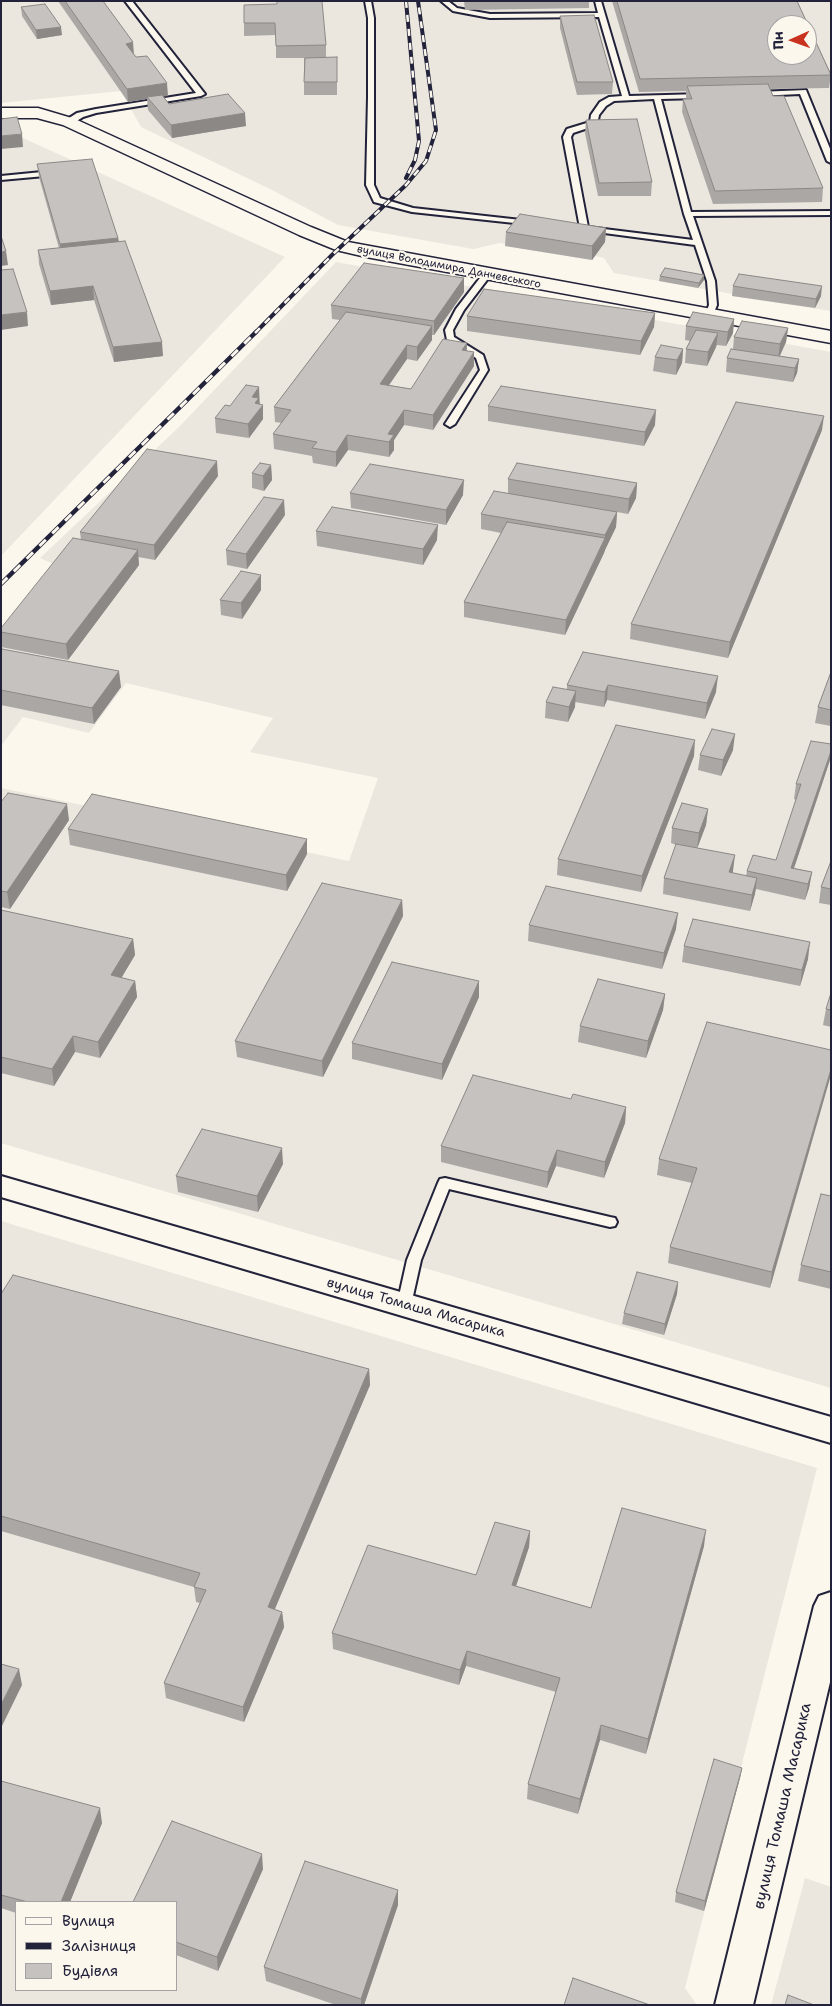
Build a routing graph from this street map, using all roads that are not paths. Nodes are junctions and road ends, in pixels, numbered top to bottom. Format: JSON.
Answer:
{"nodes":[{"id":1,"x":128,"y":1,"type":"edge"},
{"id":2,"x":368,"y":1,"type":"edge"},
{"id":3,"x":444,"y":1,"type":"edge"},
{"id":4,"x":598,"y":1,"type":"edge"},
{"id":5,"x":602,"y":15,"type":"junction"},
{"id":6,"x":744,"y":94,"type":"edge"},
{"id":7,"x":715,"y":95,"type":"edge"},
{"id":8,"x":656,"y":97,"type":"junction"},
{"id":9,"x":626,"y":98,"type":"junction"},
{"id":10,"x":1,"y":113,"type":"edge"},
{"id":11,"x":69,"y":122,"type":"junction"},
{"id":12,"x":831,"y":160,"type":"edge"},
{"id":13,"x":42,"y":174,"type":"edge"},
{"id":14,"x":1,"y":178,"type":"edge"},
{"id":15,"x":831,"y":213,"type":"edge"},
{"id":16,"x":688,"y":214,"type":"junction"},
{"id":17,"x":535,"y":224,"type":"edge"},
{"id":18,"x":572,"y":227,"type":"edge"},
{"id":19,"x":584,"y":228,"type":"junction"},
{"id":20,"x":698,"y":243,"type":"junction"},
{"id":21,"x":486,"y":276,"type":"junction"},
{"id":22,"x":709,"y":316,"type":"junction"},
{"id":23,"x":831,"y":337,"type":"edge"},
{"id":24,"x":450,"y":424,"type":"dead end"},
{"id":25,"x":1,"y":1186,"type":"edge"},
{"id":26,"x":610,"y":1222,"type":"dead end"},
{"id":27,"x":404,"y":1305,"type":"junction"},
{"id":28,"x":831,"y":1430,"type":"edge"},
{"id":29,"x":831,"y":1606,"type":"edge"},
{"id":30,"x":734,"y":2005,"type":"edge"}],
"edges":[{"from":1,"to":11,"type":"lane"},
{"from":2,"to":17,"type":"lane"},
{"from":3,"to":5,"type":"lane"},
{"from":4,"to":5,"type":"lane"},
{"from":5,"to":9,"type":"lane"},
{"from":6,"to":12,"type":"lane"},
{"from":7,"to":8,"type":"lane"},
{"from":8,"to":9,"type":"lane"},
{"from":8,"to":16,"type":"lane"},
{"from":9,"to":19,"type":"lane"},
{"from":10,"to":11,"type":"street","name":"вулиця Володимира Данчевського"},
{"from":11,"to":21,"type":"street","name":"вулиця Володимира Данчевського"},
{"from":13,"to":14,"type":"lane"},
{"from":15,"to":16,"type":"lane"},
{"from":16,"to":20,"type":"lane"},
{"from":18,"to":19,"type":"lane"},
{"from":19,"to":20,"type":"lane"},
{"from":20,"to":22,"type":"lane"},
{"from":21,"to":22,"type":"street","name":"вулиця Володимира Данчевського"},
{"from":21,"to":24,"type":"lane"},
{"from":22,"to":23,"type":"street","name":"вулиця Володимира Данчевського"},
{"from":25,"to":27,"type":"street","name":"вулиця Томаша Масарика"},
{"from":26,"to":27,"type":"lane"},
{"from":27,"to":28,"type":"street","name":"вулиця Томаша Масарика"},
{"from":29,"to":30,"type":"street","name":"вулиця Томаша Масарика"}]}
